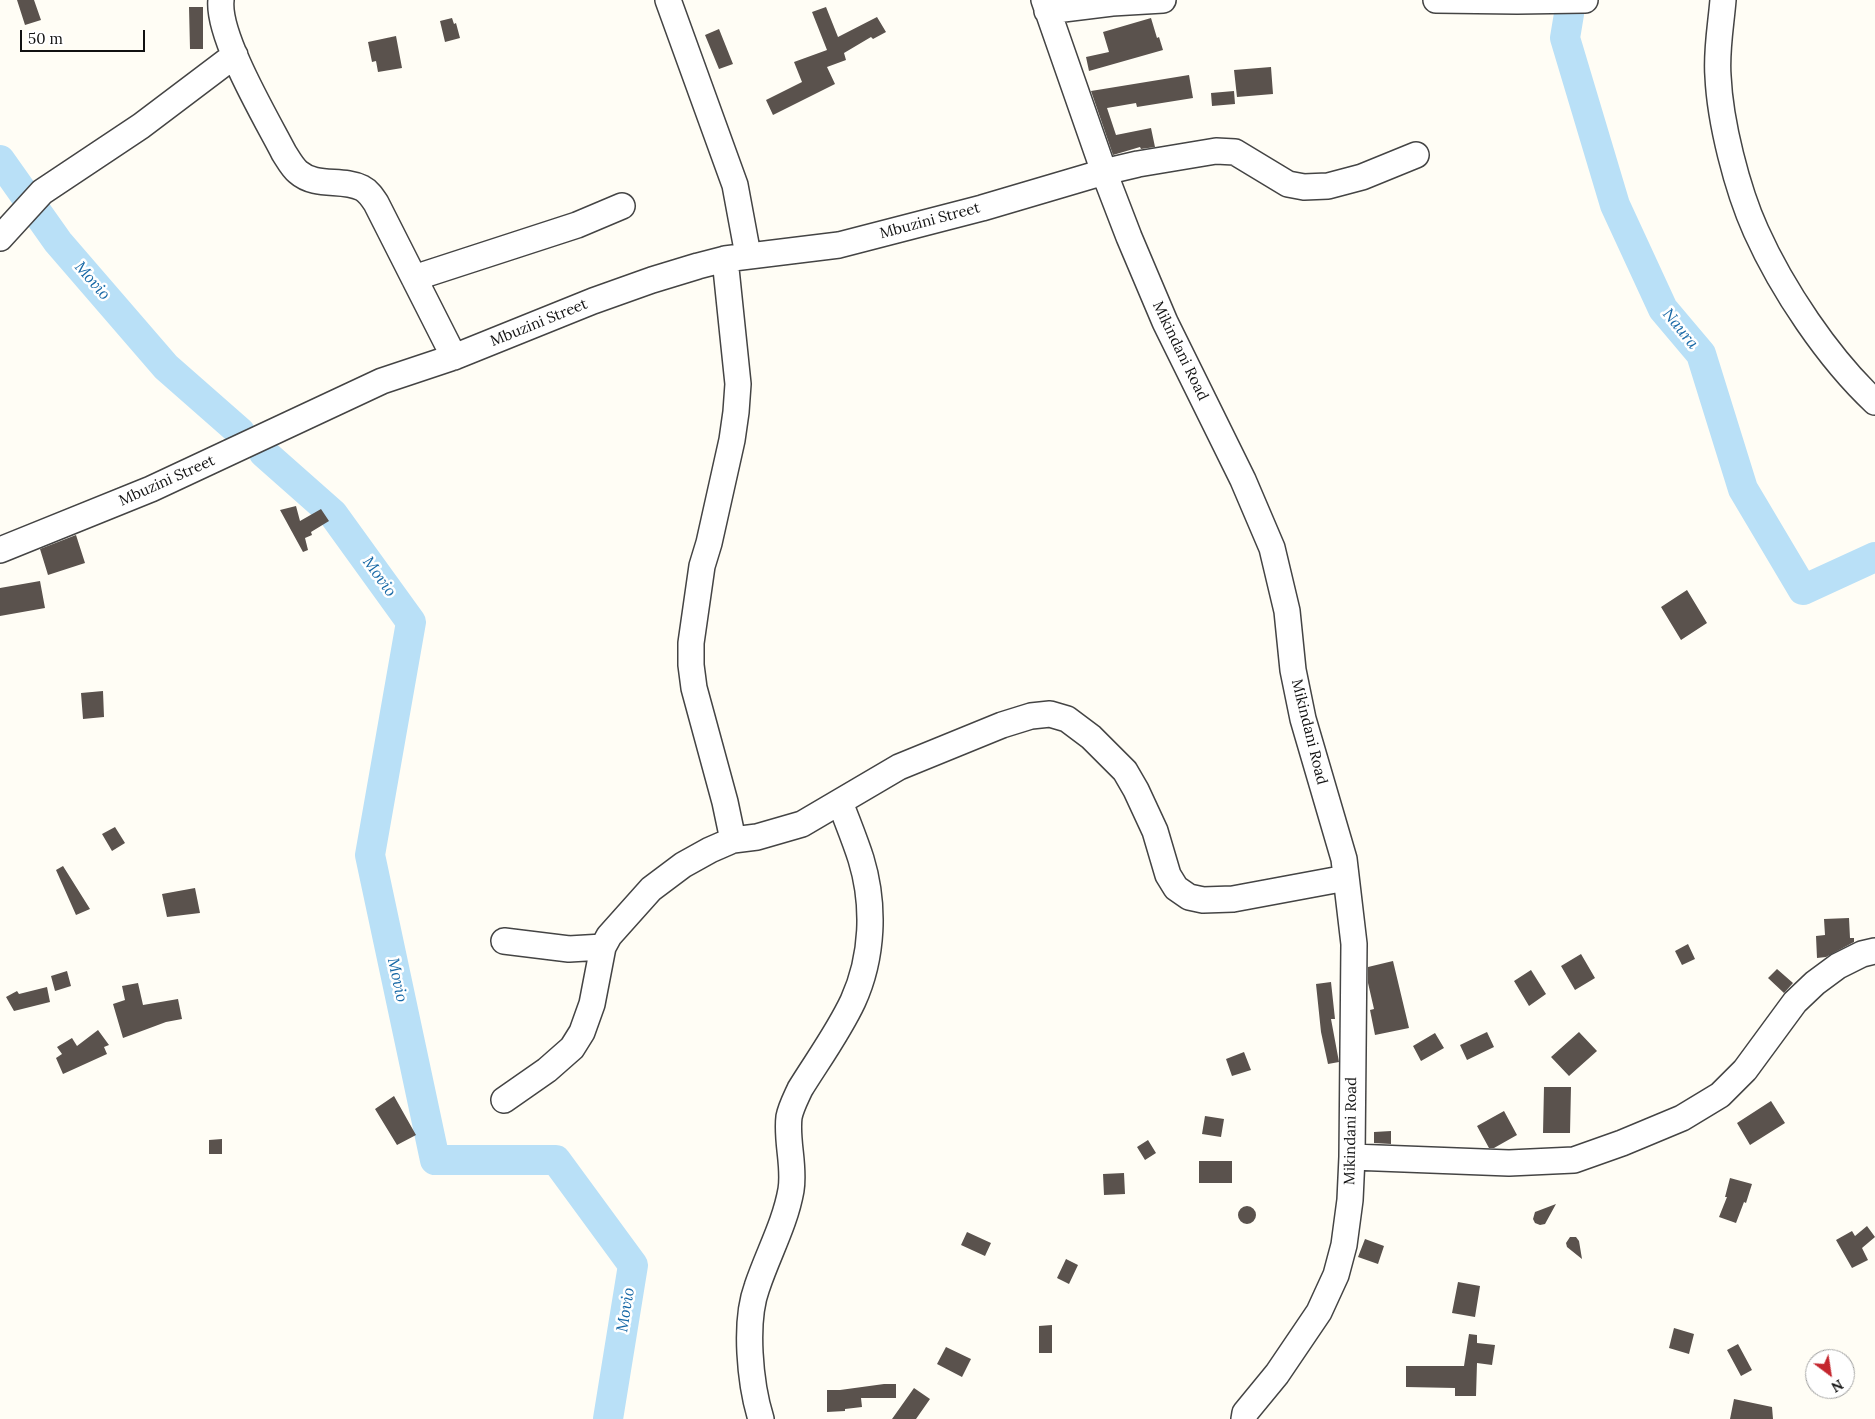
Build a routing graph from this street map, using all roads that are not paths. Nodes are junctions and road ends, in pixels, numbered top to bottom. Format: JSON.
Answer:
{"nodes":[{"id":1,"x":221,"y":0,"type":"edge"},
{"id":2,"x":668,"y":0,"type":"edge"},
{"id":3,"x":1163,"y":0,"type":"edge"},
{"id":4,"x":1436,"y":0,"type":"edge"},
{"id":5,"x":1585,"y":0,"type":"edge"},
{"id":6,"x":1723,"y":0,"type":"edge"},
{"id":7,"x":1046,"y":5,"type":"edge"},
{"id":8,"x":234,"y":54,"type":"junction"},
{"id":9,"x":1416,"y":155,"type":"dead end"},
{"id":10,"x":1104,"y":172,"type":"junction"},
{"id":11,"x":622,"y":206,"type":"dead end"},
{"id":12,"x":0,"y":238,"type":"edge"},
{"id":13,"x":736,"y":257,"type":"junction"},
{"id":14,"x":414,"y":278,"type":"junction"},
{"id":15,"x":454,"y":357,"type":"junction"},
{"id":16,"x":1875,"y":402,"type":"edge"},
{"id":17,"x":0,"y":550,"type":"edge"},
{"id":18,"x":840,"y":802,"type":"junction"},
{"id":19,"x":733,"y":840,"type":"junction"},
{"id":20,"x":1346,"y":878,"type":"junction"},
{"id":21,"x":504,"y":941,"type":"dead end"},
{"id":22,"x":602,"y":947,"type":"junction"},
{"id":23,"x":1875,"y":951,"type":"edge"},
{"id":24,"x":504,"y":1100,"type":"dead end"},
{"id":25,"x":1352,"y":1157,"type":"junction"},
{"id":26,"x":761,"y":1419,"type":"edge"},
{"id":27,"x":1244,"y":1419,"type":"edge"}],
"edges":[{"from":1,"to":8,"type":"street"},
{"from":2,"to":13,"type":"street"},
{"from":3,"to":7,"type":"street"},
{"from":4,"to":5,"type":"street"},
{"from":6,"to":16,"type":"street"},
{"from":7,"to":10,"type":"street","name":"Mikindani Road"},
{"from":8,"to":12,"type":"street"},
{"from":8,"to":14,"type":"street"},
{"from":9,"to":10,"type":"street","name":"Mbuzini Street"},
{"from":10,"to":13,"type":"street","name":"Mbuzini Street"},
{"from":10,"to":20,"type":"street","name":"Mikindani Road"},
{"from":11,"to":14,"type":"street"},
{"from":13,"to":15,"type":"street","name":"Mbuzini Street"},
{"from":13,"to":19,"type":"street"},
{"from":14,"to":15,"type":"street"},
{"from":15,"to":17,"type":"street","name":"Mbuzini Street"},
{"from":18,"to":19,"type":"street"},
{"from":18,"to":20,"type":"street"},
{"from":18,"to":26,"type":"street"},
{"from":19,"to":22,"type":"street"},
{"from":20,"to":25,"type":"street","name":"Mikindani Road"},
{"from":21,"to":22,"type":"street"},
{"from":22,"to":24,"type":"street"},
{"from":23,"to":25,"type":"street"},
{"from":25,"to":27,"type":"street","name":"Mikindani Road"}]}
